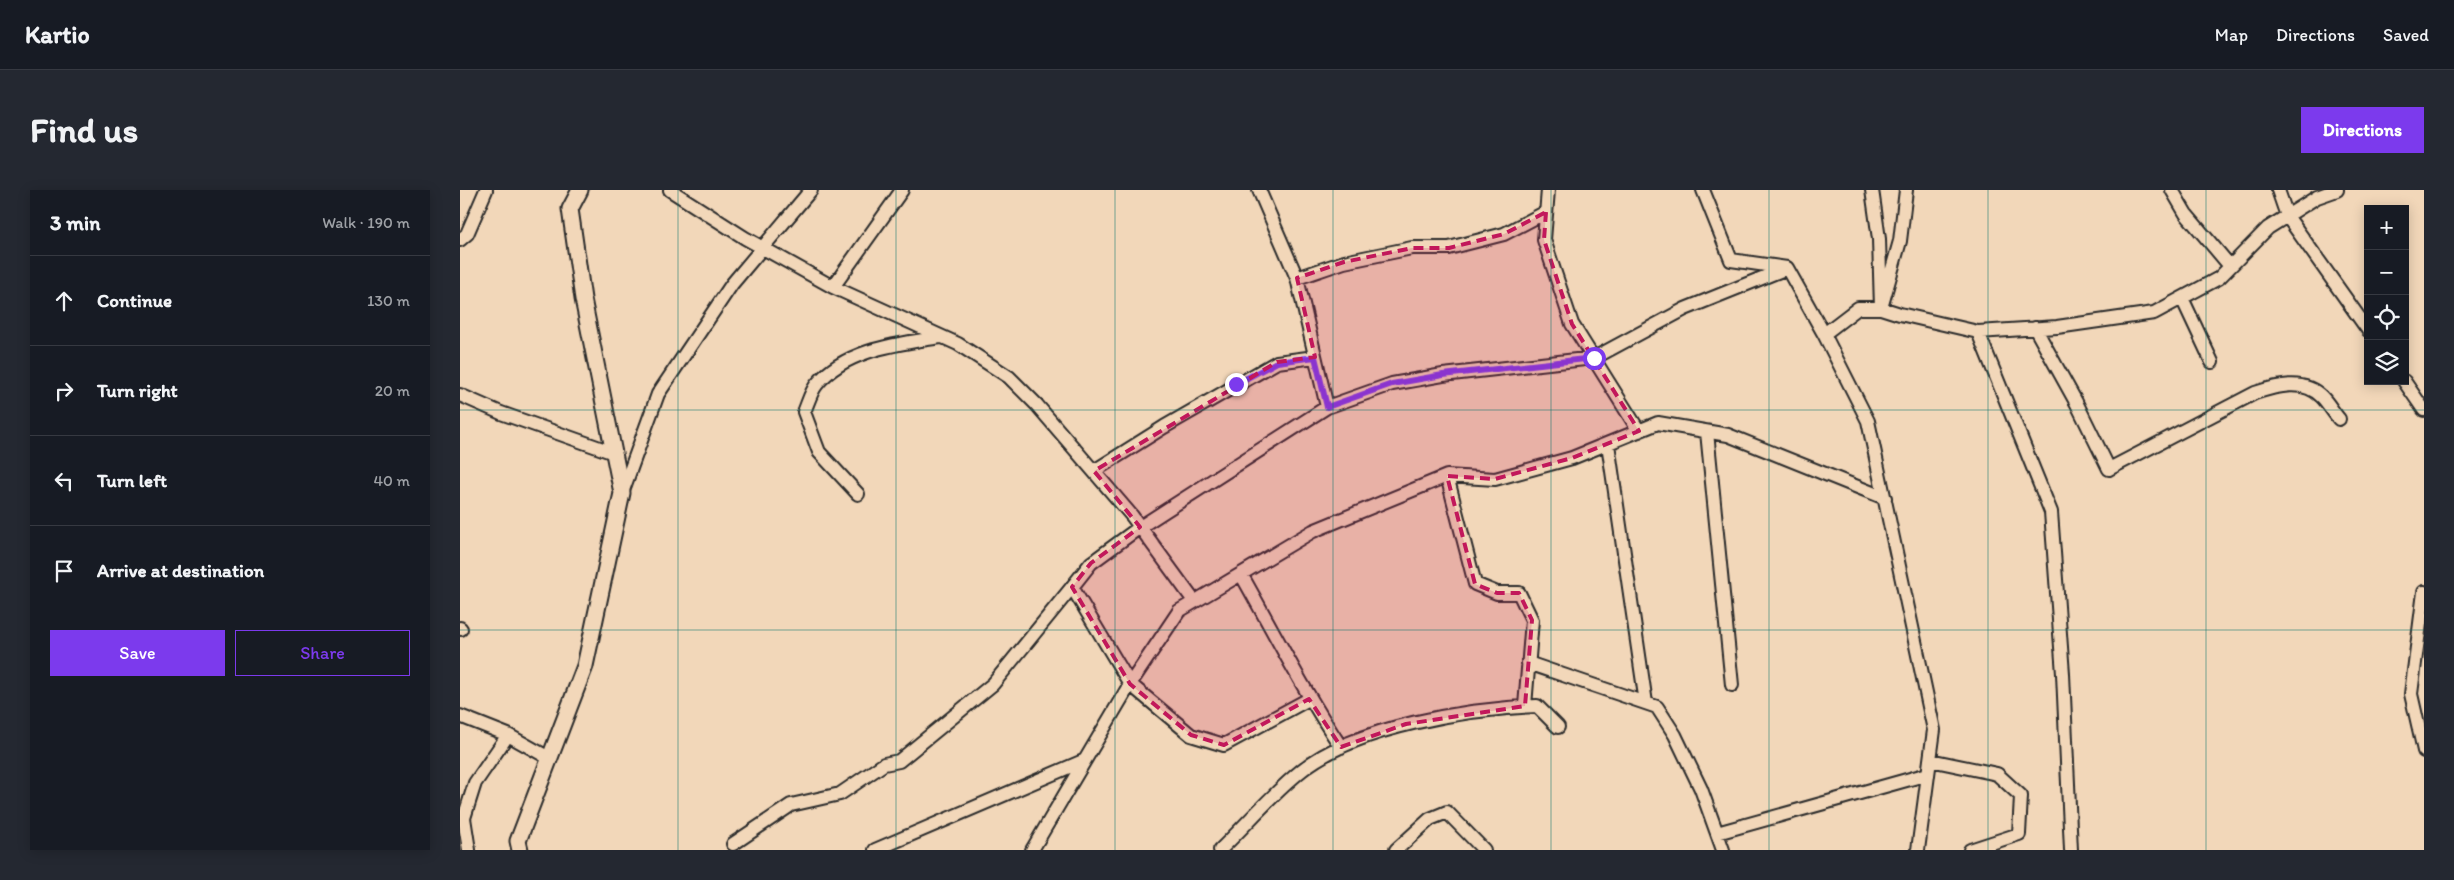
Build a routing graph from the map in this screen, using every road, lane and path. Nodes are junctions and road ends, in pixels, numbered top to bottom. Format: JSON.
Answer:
{"nodes":[{"id":1,"x":486,"y":190,"type":"edge"},
{"id":2,"x":580,"y":190,"type":"edge"},
{"id":3,"x":670,"y":190,"type":"edge"},
{"id":4,"x":811,"y":190,"type":"edge"},
{"id":5,"x":902,"y":190,"type":"edge"},
{"id":6,"x":1259,"y":190,"type":"edge"},
{"id":7,"x":1548,"y":190,"type":"edge"},
{"id":8,"x":1872,"y":190,"type":"edge"},
{"id":9,"x":1906,"y":190,"type":"edge"},
{"id":10,"x":2172,"y":190,"type":"edge"},
{"id":11,"x":2278,"y":190,"type":"edge"},
{"id":12,"x":2337,"y":190,"type":"edge"},
{"id":13,"x":1702,"y":191,"type":"edge"},
{"id":14,"x":1546,"y":212,"type":"junction"},
{"id":15,"x":2287,"y":216,"type":"junction"},
{"id":16,"x":460,"y":240,"type":"edge"},
{"id":17,"x":764,"y":248,"type":"junction"},
{"id":18,"x":2230,"y":266,"type":"junction"},
{"id":19,"x":1787,"y":268,"type":"junction"},
{"id":20,"x":1298,"y":278,"type":"junction"},
{"id":21,"x":832,"y":287,"type":"junction"},
{"id":22,"x":2182,"y":298,"type":"junction"},
{"id":23,"x":1882,"y":308,"type":"junction"},
{"id":24,"x":2364,"y":324,"type":"edge"},
{"id":25,"x":2035,"y":328,"type":"junction"},
{"id":26,"x":1978,"y":332,"type":"junction"},
{"id":27,"x":1824,"y":334,"type":"junction"},
{"id":28,"x":941,"y":337,"type":"junction"},
{"id":29,"x":1315,"y":357,"type":"junction"},
{"id":30,"x":1594,"y":358,"type":"junction"},
{"id":31,"x":2212,"y":362,"type":"dead end"},
{"id":32,"x":2407,"y":385,"type":"edge"},
{"id":33,"x":460,"y":395,"type":"edge"},
{"id":34,"x":1327,"y":407,"type":"junction"},
{"id":35,"x":2424,"y":410,"type":"edge"},
{"id":36,"x":2338,"y":419,"type":"dead end"},
{"id":37,"x":1639,"y":431,"type":"junction"},
{"id":38,"x":1707,"y":432,"type":"junction"},
{"id":39,"x":1608,"y":444,"type":"junction"},
{"id":40,"x":614,"y":453,"type":"junction"},
{"id":41,"x":1094,"y":472,"type":"junction"},
{"id":42,"x":1447,"y":476,"type":"junction"},
{"id":43,"x":622,"y":493,"type":"junction"},
{"id":44,"x":858,"y":494,"type":"dead end"},
{"id":45,"x":1885,"y":498,"type":"junction"},
{"id":46,"x":1140,"y":527,"type":"junction"},
{"id":47,"x":1241,"y":574,"type":"junction"},
{"id":48,"x":1072,"y":587,"type":"junction"},
{"id":49,"x":2424,"y":592,"type":"edge"},
{"id":50,"x":1194,"y":602,"type":"junction"},
{"id":51,"x":1528,"y":663,"type":"junction"},
{"id":52,"x":1130,"y":684,"type":"junction"},
{"id":53,"x":1732,"y":685,"type":"dead end"},
{"id":54,"x":1309,"y":699,"type":"junction"},
{"id":55,"x":1646,"y":703,"type":"junction"},
{"id":56,"x":1525,"y":706,"type":"junction"},
{"id":57,"x":460,"y":716,"type":"edge"},
{"id":58,"x":1558,"y":727,"type":"dead end"},
{"id":59,"x":508,"y":735,"type":"junction"},
{"id":60,"x":1341,"y":747,"type":"junction"},
{"id":61,"x":2424,"y":751,"type":"edge"},
{"id":62,"x":550,"y":758,"type":"junction"},
{"id":63,"x":1930,"y":760,"type":"junction"},
{"id":64,"x":1083,"y":761,"type":"junction"},
{"id":65,"x":1928,"y":774,"type":"junction"},
{"id":66,"x":1717,"y":833,"type":"junction"},
{"id":67,"x":733,"y":844,"type":"dead end"},
{"id":68,"x":1034,"y":847,"type":"edge"},
{"id":69,"x":469,"y":850,"type":"edge"},
{"id":70,"x":520,"y":850,"type":"edge"},
{"id":71,"x":874,"y":850,"type":"edge"},
{"id":72,"x":1022,"y":850,"type":"edge"},
{"id":73,"x":1220,"y":850,"type":"edge"},
{"id":74,"x":1396,"y":850,"type":"edge"},
{"id":75,"x":1484,"y":850,"type":"edge"},
{"id":76,"x":1723,"y":850,"type":"edge"},
{"id":77,"x":1918,"y":850,"type":"edge"},
{"id":78,"x":1970,"y":850,"type":"edge"},
{"id":79,"x":2071,"y":850,"type":"edge"}],
"edges":[{"from":1,"to":16,"type":"street"},
{"from":2,"to":40,"type":"street"},
{"from":3,"to":17,"type":"street"},
{"from":4,"to":17,"type":"street"},
{"from":5,"to":21,"type":"street"},
{"from":6,"to":20,"type":"street"},
{"from":7,"to":14,"type":"street"},
{"from":8,"to":23,"type":"street"},
{"from":9,"to":23,"type":"street"},
{"from":10,"to":18,"type":"street"},
{"from":11,"to":15,"type":"street"},
{"from":12,"to":15,"type":"street"},
{"from":13,"to":19,"type":"street"},
{"from":14,"to":20,"type":"street"},
{"from":14,"to":30,"type":"street"},
{"from":15,"to":18,"type":"street"},
{"from":15,"to":24,"type":"street"},
{"from":17,"to":21,"type":"street"},
{"from":17,"to":43,"type":"street"},
{"from":18,"to":22,"type":"street"},
{"from":19,"to":27,"type":"street"},
{"from":19,"to":30,"type":"street"},
{"from":20,"to":29,"type":"street"},
{"from":21,"to":28,"type":"street"},
{"from":22,"to":25,"type":"street"},
{"from":22,"to":31,"type":"street"},
{"from":23,"to":26,"type":"street"},
{"from":23,"to":27,"type":"street"},
{"from":25,"to":26,"type":"street"},
{"from":25,"to":36,"type":"street"},
{"from":26,"to":79,"type":"street"},
{"from":27,"to":45,"type":"street"},
{"from":28,"to":41,"type":"street"},
{"from":28,"to":44,"type":"street"},
{"from":29,"to":34,"type":"street"},
{"from":29,"to":41,"type":"street"},
{"from":30,"to":34,"type":"street"},
{"from":30,"to":37,"type":"street"},
{"from":32,"to":35,"type":"street"},
{"from":33,"to":40,"type":"street"},
{"from":34,"to":46,"type":"street"},
{"from":37,"to":38,"type":"street"},
{"from":37,"to":39,"type":"street"},
{"from":38,"to":45,"type":"street"},
{"from":38,"to":53,"type":"street"},
{"from":39,"to":42,"type":"street"},
{"from":39,"to":55,"type":"street"},
{"from":40,"to":43,"type":"street"},
{"from":41,"to":46,"type":"street"},
{"from":42,"to":47,"type":"street"},
{"from":42,"to":51,"type":"street"},
{"from":43,"to":62,"type":"street"},
{"from":45,"to":63,"type":"street"},
{"from":46,"to":48,"type":"street"},
{"from":46,"to":50,"type":"street"},
{"from":47,"to":50,"type":"street"},
{"from":47,"to":54,"type":"street"},
{"from":48,"to":52,"type":"street"},
{"from":48,"to":67,"type":"street"},
{"from":49,"to":61,"type":"street"},
{"from":50,"to":52,"type":"street"},
{"from":51,"to":55,"type":"street"},
{"from":51,"to":56,"type":"street"},
{"from":52,"to":54,"type":"street"},
{"from":52,"to":64,"type":"street"},
{"from":54,"to":60,"type":"street"},
{"from":55,"to":66,"type":"street"},
{"from":56,"to":58,"type":"street"},
{"from":56,"to":60,"type":"street"},
{"from":57,"to":59,"type":"street"},
{"from":59,"to":62,"type":"street"},
{"from":59,"to":69,"type":"street"},
{"from":60,"to":73,"type":"street"},
{"from":62,"to":70,"type":"street"},
{"from":63,"to":65,"type":"street"},
{"from":63,"to":78,"type":"street"},
{"from":64,"to":68,"type":"street"},
{"from":64,"to":71,"type":"street"},
{"from":65,"to":66,"type":"street"},
{"from":65,"to":77,"type":"street"},
{"from":66,"to":76,"type":"street"},
{"from":68,"to":72,"type":"street"},
{"from":74,"to":75,"type":"street"}]}
